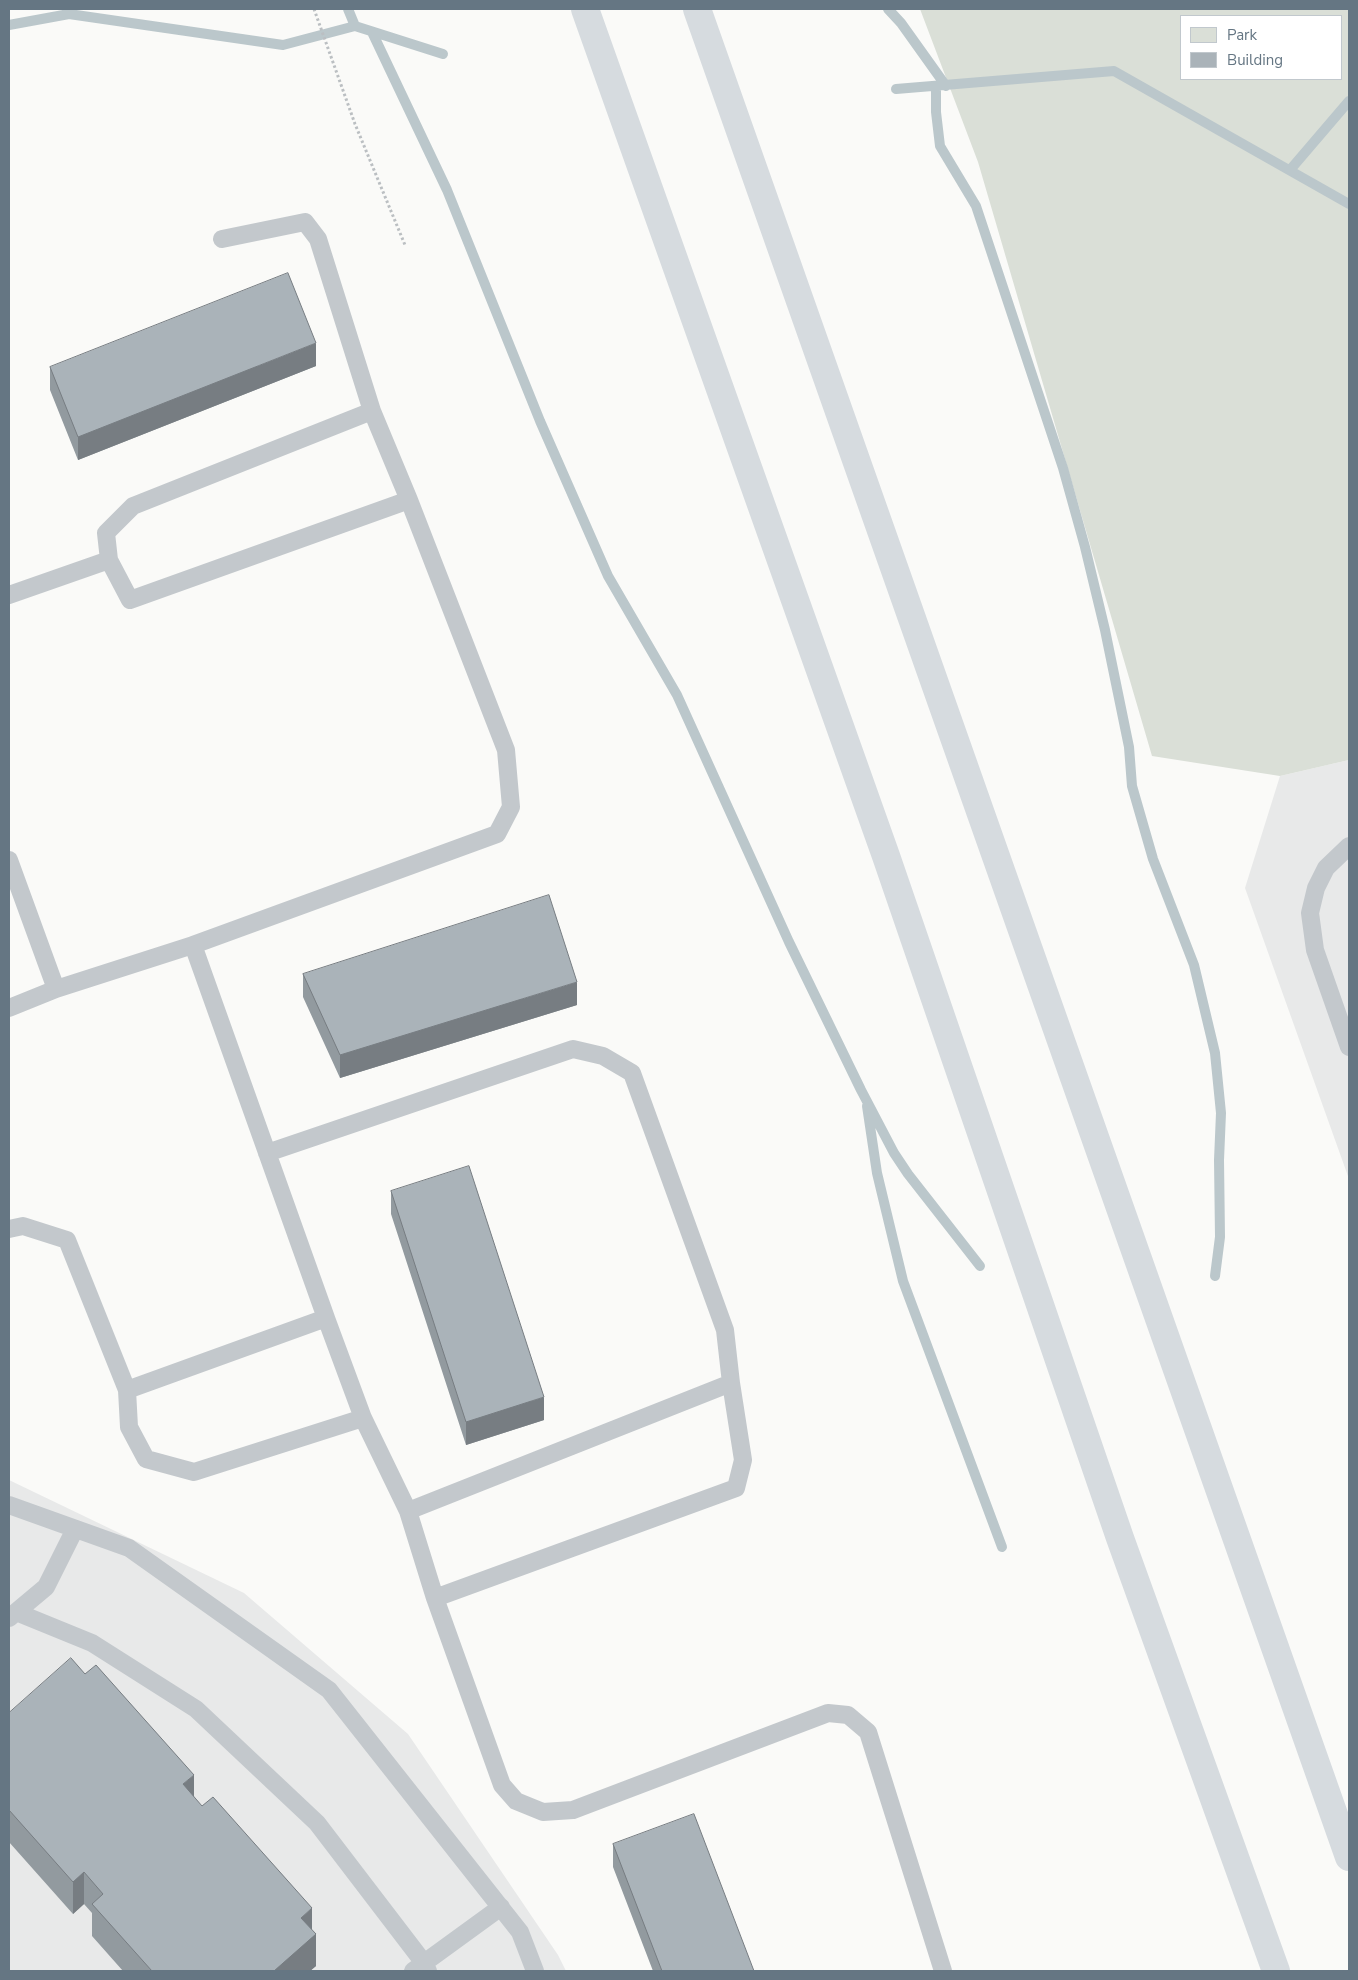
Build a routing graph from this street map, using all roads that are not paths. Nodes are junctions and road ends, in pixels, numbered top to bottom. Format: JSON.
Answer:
{"nodes":[{"id":1,"x":585,"y":9,"type":"edge"},
{"id":2,"x":698,"y":9,"type":"edge"},
{"id":3,"x":222,"y":239,"type":"dead end"},
{"id":4,"x":372,"y":410,"type":"junction"},
{"id":5,"x":409,"y":500,"type":"junction"},
{"id":6,"x":109,"y":560,"type":"junction"},
{"id":7,"x":9,"y":595,"type":"edge"},
{"id":8,"x":1349,"y":846,"type":"edge"},
{"id":9,"x":9,"y":860,"type":"edge"},
{"id":10,"x":193,"y":945,"type":"junction"},
{"id":11,"x":56,"y":989,"type":"junction"},
{"id":12,"x":9,"y":1008,"type":"edge"},
{"id":13,"x":1343,"y":1008,"type":"edge"},
{"id":14,"x":1349,"y":1047,"type":"edge"},
{"id":15,"x":267,"y":1154,"type":"junction"},
{"id":16,"x":9,"y":1230,"type":"edge"},
{"id":17,"x":326,"y":1318,"type":"junction"},
{"id":18,"x":731,"y":1383,"type":"junction"},
{"id":19,"x":127,"y":1390,"type":"junction"},
{"id":20,"x":363,"y":1418,"type":"junction"},
{"id":21,"x":9,"y":1506,"type":"edge"},
{"id":22,"x":408,"y":1511,"type":"junction"},
{"id":23,"x":75,"y":1529,"type":"junction"},
{"id":24,"x":435,"y":1598,"type":"junction"},
{"id":25,"x":12,"y":1615,"type":"edge"},
{"id":26,"x":1349,"y":1857,"type":"edge"},
{"id":27,"x":501,"y":1907,"type":"junction"},
{"id":28,"x":422,"y":1968,"type":"edge"},
{"id":29,"x":535,"y":1971,"type":"edge"},
{"id":30,"x":944,"y":1971,"type":"edge"},
{"id":31,"x":1276,"y":1971,"type":"edge"}],
"edges":[{"from":1,"to":31,"type":"highway"},
{"from":2,"to":26,"type":"highway"},
{"from":3,"to":4,"type":"lane"},
{"from":4,"to":5,"type":"lane"},
{"from":4,"to":6,"type":"lane"},
{"from":5,"to":6,"type":"lane"},
{"from":5,"to":10,"type":"lane"},
{"from":6,"to":7,"type":"lane"},
{"from":8,"to":13,"type":"lane"},
{"from":9,"to":11,"type":"lane"},
{"from":10,"to":11,"type":"lane"},
{"from":10,"to":15,"type":"lane"},
{"from":11,"to":12,"type":"lane"},
{"from":13,"to":14,"type":"lane"},
{"from":15,"to":17,"type":"lane"},
{"from":15,"to":18,"type":"lane"},
{"from":16,"to":19,"type":"lane"},
{"from":17,"to":19,"type":"lane"},
{"from":17,"to":20,"type":"lane"},
{"from":18,"to":22,"type":"lane"},
{"from":18,"to":24,"type":"lane"},
{"from":19,"to":20,"type":"lane"},
{"from":20,"to":22,"type":"lane"},
{"from":21,"to":23,"type":"lane"},
{"from":22,"to":24,"type":"lane"},
{"from":23,"to":25,"type":"lane"},
{"from":23,"to":27,"type":"lane"},
{"from":24,"to":30,"type":"lane"},
{"from":25,"to":28,"type":"lane"},
{"from":27,"to":28,"type":"lane"},
{"from":27,"to":29,"type":"lane"}]}
